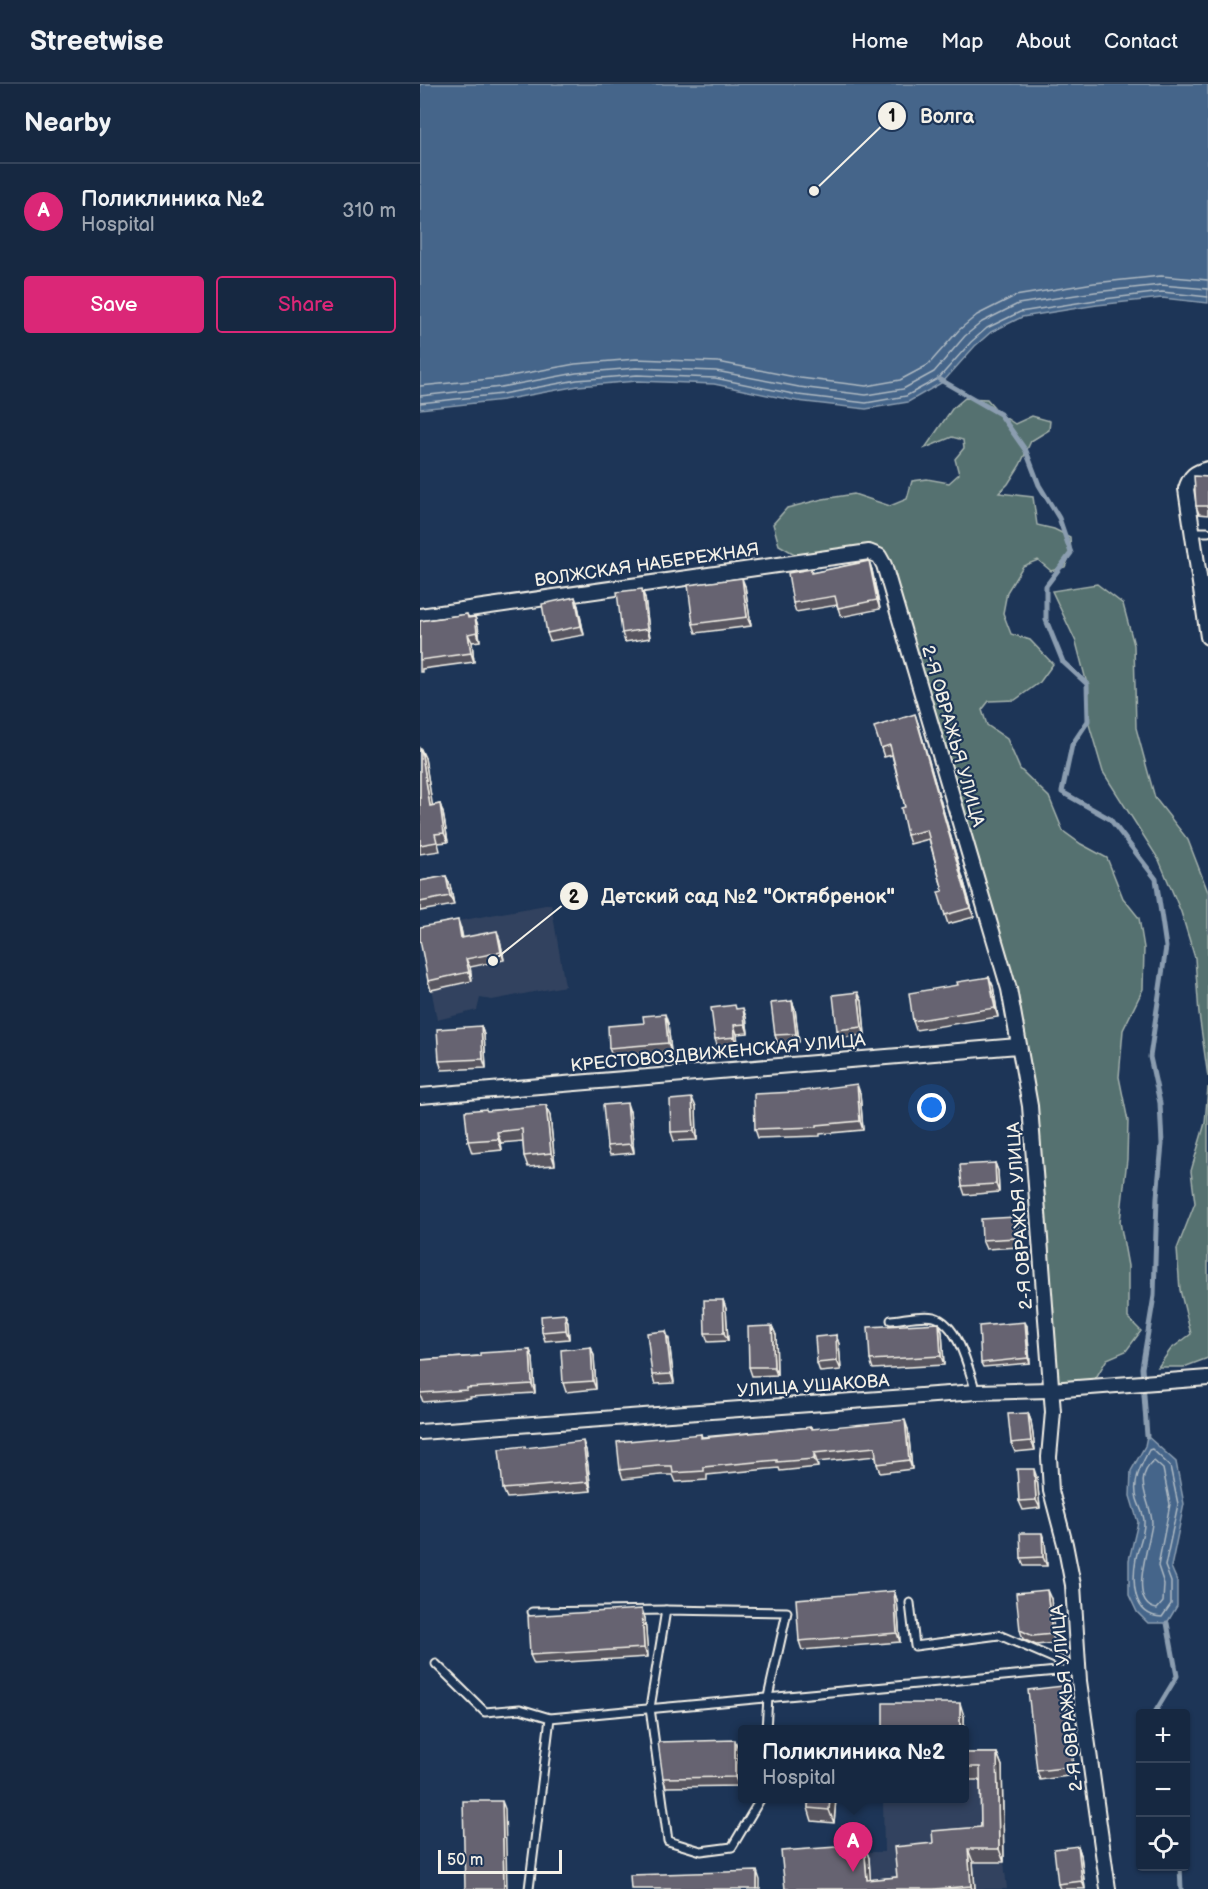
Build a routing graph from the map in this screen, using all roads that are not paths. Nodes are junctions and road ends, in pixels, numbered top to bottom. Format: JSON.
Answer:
{"nodes":[{"id":1,"x":1208,"y":469,"type":"edge"},
{"id":2,"x":1192,"y":532,"type":"junction"},
{"id":3,"x":1208,"y":532,"type":"edge"},
{"id":4,"x":879,"y":556,"type":"joint"},
{"id":5,"x":420,"y":616,"type":"edge"},
{"id":6,"x":1208,"y":637,"type":"edge"},
{"id":7,"x":1018,"y":1046,"type":"junction"},
{"id":8,"x":420,"y":1096,"type":"edge"},
{"id":9,"x":891,"y":1320,"type":"dead end"},
{"id":10,"x":1208,"y":1378,"type":"edge"},
{"id":11,"x":1051,"y":1390,"type":"junction"},
{"id":12,"x":976,"y":1392,"type":"junction"},
{"id":13,"x":420,"y":1432,"type":"edge"},
{"id":14,"x":910,"y":1603,"type":"dead end"},
{"id":15,"x":666,"y":1610,"type":"junction"},
{"id":16,"x":532,"y":1612,"type":"dead end"},
{"id":17,"x":436,"y":1664,"type":"dead end"},
{"id":18,"x":1078,"y":1669,"type":"junction"},
{"id":19,"x":768,"y":1697,"type":"junction"},
{"id":20,"x":650,"y":1708,"type":"junction"},
{"id":21,"x":550,"y":1718,"type":"junction"},
{"id":22,"x":766,"y":1725,"type":"edge"},
{"id":23,"x":758,"y":1803,"type":"edge"},
{"id":24,"x":529,"y":1889,"type":"edge"},
{"id":25,"x":1108,"y":1889,"type":"edge"}],
"edges":[{"from":1,"to":2,"type":"street"},
{"from":2,"to":3,"type":"lane"},
{"from":2,"to":6,"type":"street"},
{"from":4,"to":5,"type":"street","name":"ВОЛЖСКАЯ НАБЕРЕЖНАЯ"},
{"from":4,"to":7,"type":"street","name":"2-Я ОВРАЖЬЯ УЛИЦА"},
{"from":7,"to":8,"type":"street","name":"КРЕСТОВОЗДВИЖЕНСКАЯ УЛИЦА"},
{"from":7,"to":11,"type":"street","name":"2-Я ОВРАЖЬЯ УЛИЦА"},
{"from":9,"to":12,"type":"lane"},
{"from":10,"to":11,"type":"street","name":"УЛИЦА УШАКОВА"},
{"from":11,"to":12,"type":"street","name":"УЛИЦА УШАКОВА"},
{"from":11,"to":18,"type":"street","name":"2-Я ОВРАЖЬЯ УЛИЦА"},
{"from":12,"to":13,"type":"street","name":"УЛИЦА УШАКОВА"},
{"from":14,"to":18,"type":"lane"},
{"from":15,"to":16,"type":"lane"},
{"from":15,"to":19,"type":"lane"},
{"from":15,"to":20,"type":"lane"},
{"from":17,"to":21,"type":"lane"},
{"from":18,"to":19,"type":"lane"},
{"from":18,"to":25,"type":"street","name":"2-Я ОВРАЖЬЯ УЛИЦА"},
{"from":19,"to":20,"type":"lane"},
{"from":19,"to":22,"type":"lane"},
{"from":20,"to":21,"type":"lane"},
{"from":20,"to":23,"type":"lane"},
{"from":21,"to":24,"type":"lane"}]}
